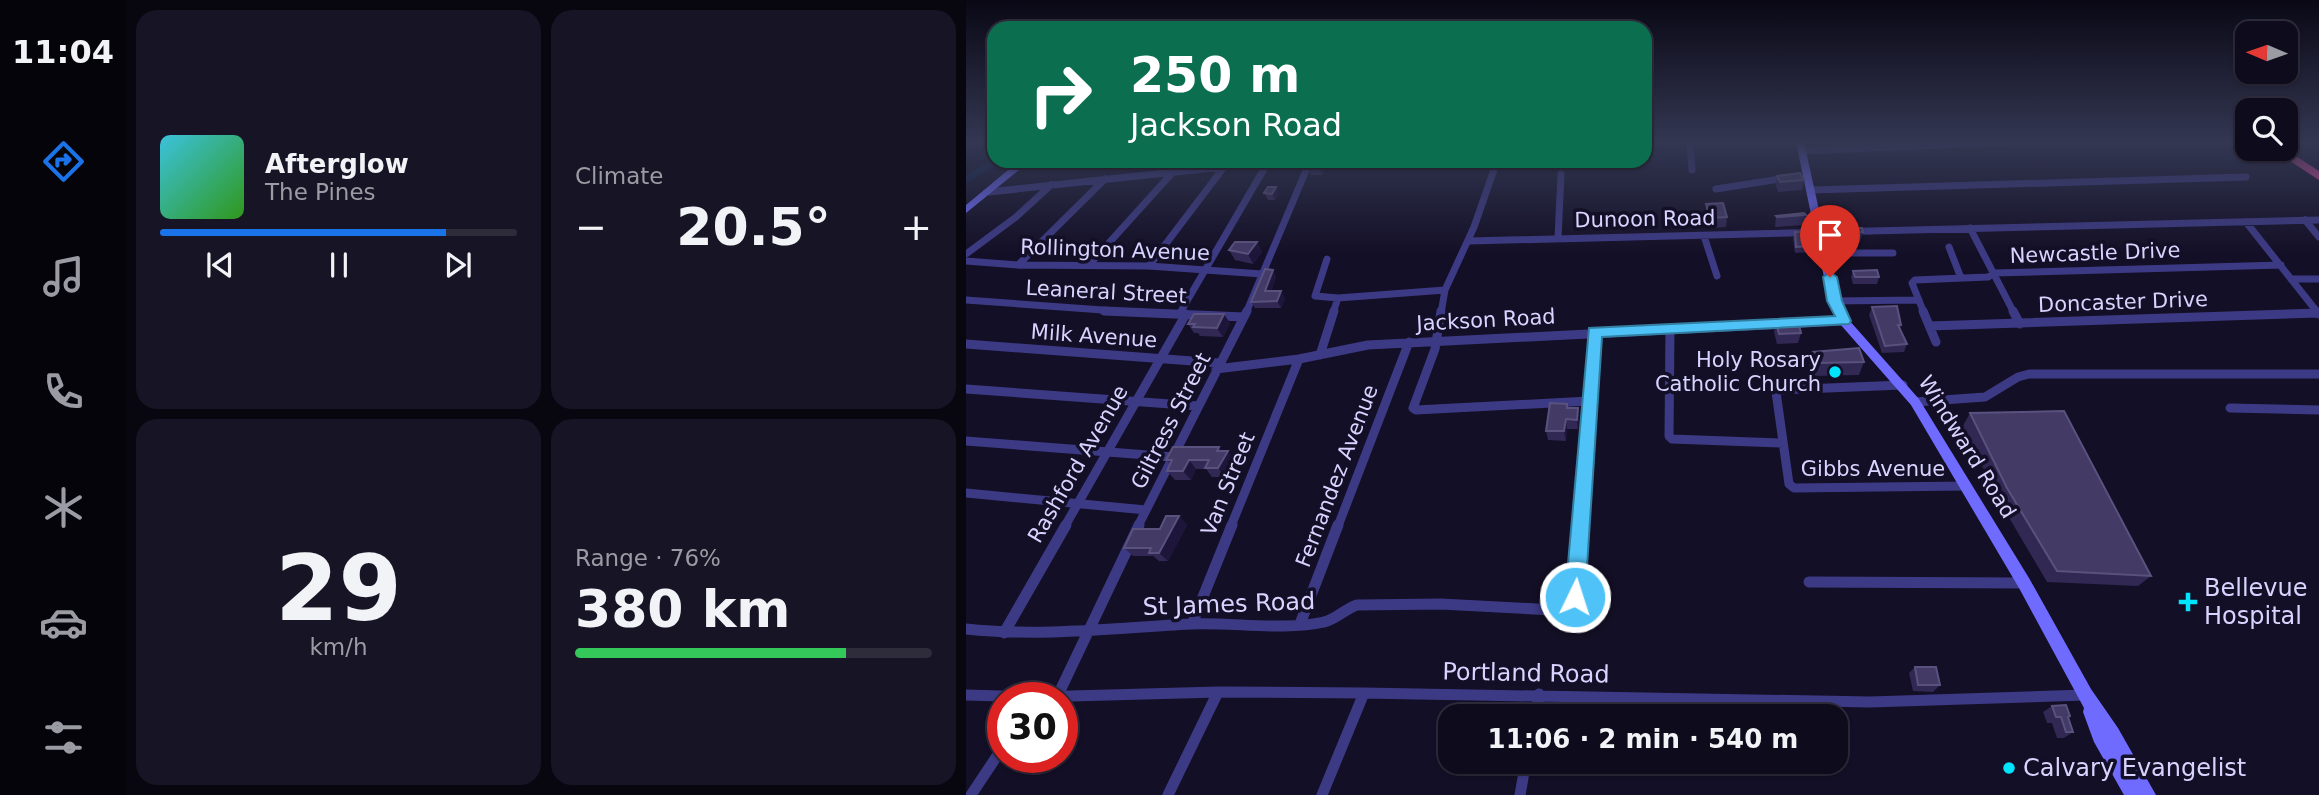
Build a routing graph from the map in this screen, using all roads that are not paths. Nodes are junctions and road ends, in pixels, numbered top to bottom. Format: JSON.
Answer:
{"nodes":[{"id":1,"x":1003,"y":179,"type":"edge"},
{"id":2,"x":1105,"y":179,"type":"joint"},
{"id":3,"x":1167,"y":179,"type":"edge"},
{"id":4,"x":1215,"y":179,"type":"edge"},
{"id":5,"x":1258,"y":179,"type":"edge"},
{"id":6,"x":1302,"y":179,"type":"edge"},
{"id":7,"x":1491,"y":179,"type":"edge"},
{"id":8,"x":1561,"y":179,"type":"edge"},
{"id":9,"x":1781,"y":179,"type":"edge"},
{"id":10,"x":1809,"y":179,"type":"edge"},
{"id":11,"x":2176,"y":179,"type":"edge"},
{"id":12,"x":1051,"y":185,"type":"junction"},
{"id":13,"x":1716,"y":189,"type":"dead end"},
{"id":14,"x":1811,"y":190,"type":"junction"},
{"id":15,"x":989,"y":191,"type":"junction"},
{"id":16,"x":966,"y":210,"type":"edge"},
{"id":17,"x":2305,"y":220,"type":"junction"},
{"id":18,"x":2319,"y":220,"type":"edge"},
{"id":19,"x":2246,"y":222,"type":"junction"},
{"id":20,"x":1970,"y":228,"type":"junction"},
{"id":21,"x":1822,"y":234,"type":"junction"},
{"id":22,"x":1704,"y":236,"type":"junction"},
{"id":23,"x":2319,"y":237,"type":"edge"},
{"id":24,"x":1558,"y":238,"type":"junction"},
{"id":25,"x":1469,"y":241,"type":"junction"},
{"id":26,"x":1948,"y":247,"type":"dead end"},
{"id":27,"x":1825,"y":253,"type":"junction"},
{"id":28,"x":1893,"y":253,"type":"dead end"},
{"id":29,"x":966,"y":254,"type":"edge"},
{"id":30,"x":1327,"y":259,"type":"dead end"},
{"id":31,"x":966,"y":261,"type":"edge"},
{"id":32,"x":1018,"y":265,"type":"junction"},
{"id":33,"x":1089,"y":265,"type":"junction"},
{"id":34,"x":2281,"y":265,"type":"junction"},
{"id":35,"x":1149,"y":266,"type":"junction"},
{"id":36,"x":1203,"y":271,"type":"junction"},
{"id":37,"x":1994,"y":273,"type":"junction"},
{"id":38,"x":1262,"y":274,"type":"junction"},
{"id":39,"x":1717,"y":276,"type":"dead end"},
{"id":40,"x":1961,"y":278,"type":"junction"},
{"id":41,"x":2291,"y":279,"type":"junction"},
{"id":42,"x":2319,"y":279,"type":"edge"},
{"id":43,"x":1913,"y":281,"type":"joint"},
{"id":44,"x":1445,"y":290,"type":"junction"},
{"id":45,"x":1338,"y":298,"type":"junction"},
{"id":46,"x":966,"y":300,"type":"edge"},
{"id":47,"x":1919,"y":300,"type":"junction"},
{"id":48,"x":1835,"y":301,"type":"junction"},
{"id":49,"x":2319,"y":313,"type":"edge"},
{"id":50,"x":1183,"y":314,"type":"junction"},
{"id":51,"x":1244,"y":317,"type":"junction"},
{"id":52,"x":1844,"y":321,"type":"junction"},
{"id":53,"x":2020,"y":324,"type":"junction"},
{"id":54,"x":1930,"y":326,"type":"junction"},
{"id":55,"x":1670,"y":329,"type":"junction"},
{"id":56,"x":1595,"y":332,"type":"junction"},
{"id":57,"x":1437,"y":340,"type":"junction"},
{"id":58,"x":1409,"y":342,"type":"junction"},
{"id":59,"x":1936,"y":342,"type":"dead end"},
{"id":60,"x":966,"y":344,"type":"edge"},
{"id":61,"x":1320,"y":355,"type":"junction"},
{"id":62,"x":1160,"y":358,"type":"junction"},
{"id":63,"x":1299,"y":359,"type":"junction"},
{"id":64,"x":1218,"y":366,"type":"junction"},
{"id":65,"x":2319,"y":374,"type":"edge"},
{"id":66,"x":1903,"y":386,"type":"junction"},
{"id":67,"x":966,"y":389,"type":"edge"},
{"id":68,"x":1136,"y":401,"type":"junction"},
{"id":69,"x":1589,"y":401,"type":"junction"},
{"id":70,"x":1915,"y":402,"type":"junction"},
{"id":71,"x":1198,"y":406,"type":"junction"},
{"id":72,"x":2230,"y":408,"type":"dead end"},
{"id":73,"x":2319,"y":410,"type":"edge"},
{"id":74,"x":966,"y":441,"type":"edge"},
{"id":75,"x":1782,"y":443,"type":"junction"},
{"id":76,"x":1107,"y":452,"type":"junction"},
{"id":77,"x":1173,"y":457,"type":"junction"},
{"id":78,"x":1967,"y":486,"type":"junction"},
{"id":79,"x":966,"y":494,"type":"edge"},
{"id":80,"x":1077,"y":503,"type":"junction"},
{"id":81,"x":1146,"y":510,"type":"junction"},
{"id":82,"x":1809,"y":582,"type":"dead end"},
{"id":83,"x":2024,"y":583,"type":"junction"},
{"id":84,"x":1192,"y":624,"type":"junction"},
{"id":85,"x":1300,"y":624,"type":"junction"},
{"id":86,"x":966,"y":629,"type":"edge"},
{"id":87,"x":1087,"y":632,"type":"junction"},
{"id":88,"x":1004,"y":633,"type":"junction"},
{"id":89,"x":1064,"y":682,"type":"edge"},
{"id":90,"x":1218,"y":692,"type":"junction"},
{"id":91,"x":1364,"y":693,"type":"junction"},
{"id":92,"x":1539,"y":694,"type":"junction"},
{"id":93,"x":966,"y":695,"type":"edge"},
{"id":94,"x":1078,"y":695,"type":"edge"},
{"id":95,"x":2085,"y":695,"type":"junction"},
{"id":96,"x":987,"y":696,"type":"edge"},
{"id":97,"x":1537,"y":704,"type":"edge"},
{"id":98,"x":987,"y":771,"type":"edge"},
{"id":99,"x":1524,"y":774,"type":"edge"},
{"id":100,"x":971,"y":795,"type":"edge"},
{"id":101,"x":1168,"y":795,"type":"edge"},
{"id":102,"x":1322,"y":795,"type":"edge"},
{"id":103,"x":1520,"y":795,"type":"edge"},
{"id":104,"x":2134,"y":795,"type":"edge"},
{"id":105,"x":2147,"y":795,"type":"edge"}],
"edges":[{"from":1,"to":15,"type":"main road"},
{"from":2,"to":12,"type":"street"},
{"from":2,"to":32,"type":"street"},
{"from":3,"to":33,"type":"street"},
{"from":4,"to":35,"type":"street"},
{"from":5,"to":36,"type":"street","name":"Rashford Avenue"},
{"from":6,"to":38,"type":"street","name":"Giltress Street"},
{"from":7,"to":25,"type":"street"},
{"from":8,"to":24,"type":"street"},
{"from":9,"to":13,"type":"street"},
{"from":10,"to":14,"type":"main road","name":"Windward Road"},
{"from":11,"to":14,"type":"street"},
{"from":12,"to":15,"type":"street"},
{"from":12,"to":29,"type":"street"},
{"from":14,"to":21,"type":"main road","name":"Windward Road"},
{"from":15,"to":16,"type":"main road"},
{"from":17,"to":18,"type":"street","name":"Dunoon Road"},
{"from":17,"to":19,"type":"street","name":"Dunoon Road"},
{"from":17,"to":23,"type":"street"},
{"from":19,"to":20,"type":"street","name":"Dunoon Road"},
{"from":19,"to":34,"type":"street"},
{"from":20,"to":21,"type":"street","name":"Dunoon Road"},
{"from":20,"to":37,"type":"street"},
{"from":21,"to":22,"type":"street","name":"Dunoon Road"},
{"from":21,"to":27,"type":"main road","name":"Windward Road"},
{"from":22,"to":24,"type":"street","name":"Dunoon Road"},
{"from":22,"to":39,"type":"street"},
{"from":24,"to":25,"type":"street","name":"Dunoon Road"},
{"from":25,"to":44,"type":"street"},
{"from":26,"to":40,"type":"street"},
{"from":27,"to":28,"type":"street"},
{"from":27,"to":48,"type":"main road","name":"Windward Road"},
{"from":30,"to":45,"type":"street"},
{"from":31,"to":32,"type":"street","name":"Rollington Avenue"},
{"from":32,"to":33,"type":"street","name":"Rollington Avenue"},
{"from":33,"to":35,"type":"street","name":"Rollington Avenue"},
{"from":34,"to":37,"type":"street","name":"Newcastle Drive"},
{"from":34,"to":41,"type":"street"},
{"from":35,"to":36,"type":"street","name":"Rollington Avenue"},
{"from":36,"to":38,"type":"street","name":"Rollington Avenue"},
{"from":36,"to":50,"type":"street","name":"Rashford Avenue"},
{"from":37,"to":40,"type":"street","name":"Newcastle Drive"},
{"from":37,"to":53,"type":"street"},
{"from":38,"to":51,"type":"street","name":"Giltress Street"},
{"from":40,"to":43,"type":"street","name":"Newcastle Drive"},
{"from":41,"to":42,"type":"street"},
{"from":41,"to":49,"type":"street"},
{"from":43,"to":47,"type":"street"},
{"from":44,"to":45,"type":"street"},
{"from":44,"to":57,"type":"street"},
{"from":45,"to":61,"type":"street"},
{"from":46,"to":50,"type":"street","name":"Leaneral Street"},
{"from":47,"to":48,"type":"street"},
{"from":47,"to":54,"type":"street"},
{"from":48,"to":52,"type":"main road","name":"Windward Road"},
{"from":49,"to":53,"type":"street","name":"Doncaster Drive"},
{"from":50,"to":51,"type":"street","name":"Leaneral Street"},
{"from":50,"to":62,"type":"street","name":"Rashford Avenue"},
{"from":51,"to":64,"type":"street","name":"Giltress Street"},
{"from":52,"to":55,"type":"street","name":"Jackson Road"},
{"from":52,"to":66,"type":"main road","name":"Windward Road"},
{"from":53,"to":54,"type":"street","name":"Doncaster Drive"},
{"from":54,"to":59,"type":"street"},
{"from":55,"to":56,"type":"street","name":"Jackson Road"},
{"from":55,"to":75,"type":"street"},
{"from":56,"to":57,"type":"street","name":"Jackson Road"},
{"from":56,"to":69,"type":"street"},
{"from":57,"to":58,"type":"street","name":"Jackson Road"},
{"from":57,"to":69,"type":"street"},
{"from":58,"to":61,"type":"street","name":"Jackson Road"},
{"from":58,"to":85,"type":"street","name":"Fernandez Avenue"},
{"from":60,"to":62,"type":"street","name":"Milk Avenue"},
{"from":61,"to":63,"type":"street","name":"Jackson Road"},
{"from":62,"to":64,"type":"street","name":"Milk Avenue"},
{"from":62,"to":68,"type":"street","name":"Rashford Avenue"},
{"from":63,"to":64,"type":"street","name":"Jackson Road"},
{"from":63,"to":84,"type":"street","name":"Van Street"},
{"from":64,"to":71,"type":"street","name":"Giltress Street"},
{"from":65,"to":70,"type":"street"},
{"from":66,"to":70,"type":"main road","name":"Windward Road"},
{"from":66,"to":75,"type":"street","name":"Gibbs Avenue"},
{"from":67,"to":68,"type":"street"},
{"from":68,"to":71,"type":"street"},
{"from":68,"to":76,"type":"street","name":"Rashford Avenue"},
{"from":69,"to":85,"type":"street","name":"St James Road"},
{"from":70,"to":78,"type":"main road","name":"Windward Road"},
{"from":71,"to":77,"type":"street","name":"Giltress Street"},
{"from":72,"to":73,"type":"street"},
{"from":74,"to":76,"type":"street"},
{"from":75,"to":78,"type":"street","name":"Gibbs Avenue"},
{"from":76,"to":77,"type":"street"},
{"from":76,"to":80,"type":"street","name":"Rashford Avenue"},
{"from":77,"to":81,"type":"street","name":"Giltress Street"},
{"from":78,"to":83,"type":"main road","name":"Windward Road"},
{"from":79,"to":80,"type":"street"},
{"from":80,"to":81,"type":"street"},
{"from":80,"to":88,"type":"street","name":"Rashford Avenue"},
{"from":81,"to":87,"type":"street","name":"Giltress Street"},
{"from":82,"to":83,"type":"street"},
{"from":83,"to":95,"type":"main road","name":"Windward Road"},
{"from":84,"to":85,"type":"street","name":"St James Road"},
{"from":84,"to":87,"type":"street","name":"St James Road"},
{"from":86,"to":88,"type":"street","name":"St James Road"},
{"from":87,"to":88,"type":"street","name":"St James Road"},
{"from":87,"to":89,"type":"street","name":"Giltress Street"},
{"from":90,"to":91,"type":"street","name":"Portland Road"},
{"from":90,"to":94,"type":"street","name":"Portland Road"},
{"from":90,"to":101,"type":"street"},
{"from":91,"to":92,"type":"street","name":"Portland Road"},
{"from":91,"to":102,"type":"street"},
{"from":92,"to":95,"type":"street","name":"Portland Road"},
{"from":92,"to":97,"type":"street"},
{"from":93,"to":96,"type":"street","name":"Portland Road"},
{"from":95,"to":104,"type":"main road","name":"Windward Road"},
{"from":95,"to":105,"type":"main road","name":"Windward Road"},
{"from":98,"to":100,"type":"street"},
{"from":99,"to":103,"type":"street"}]}
